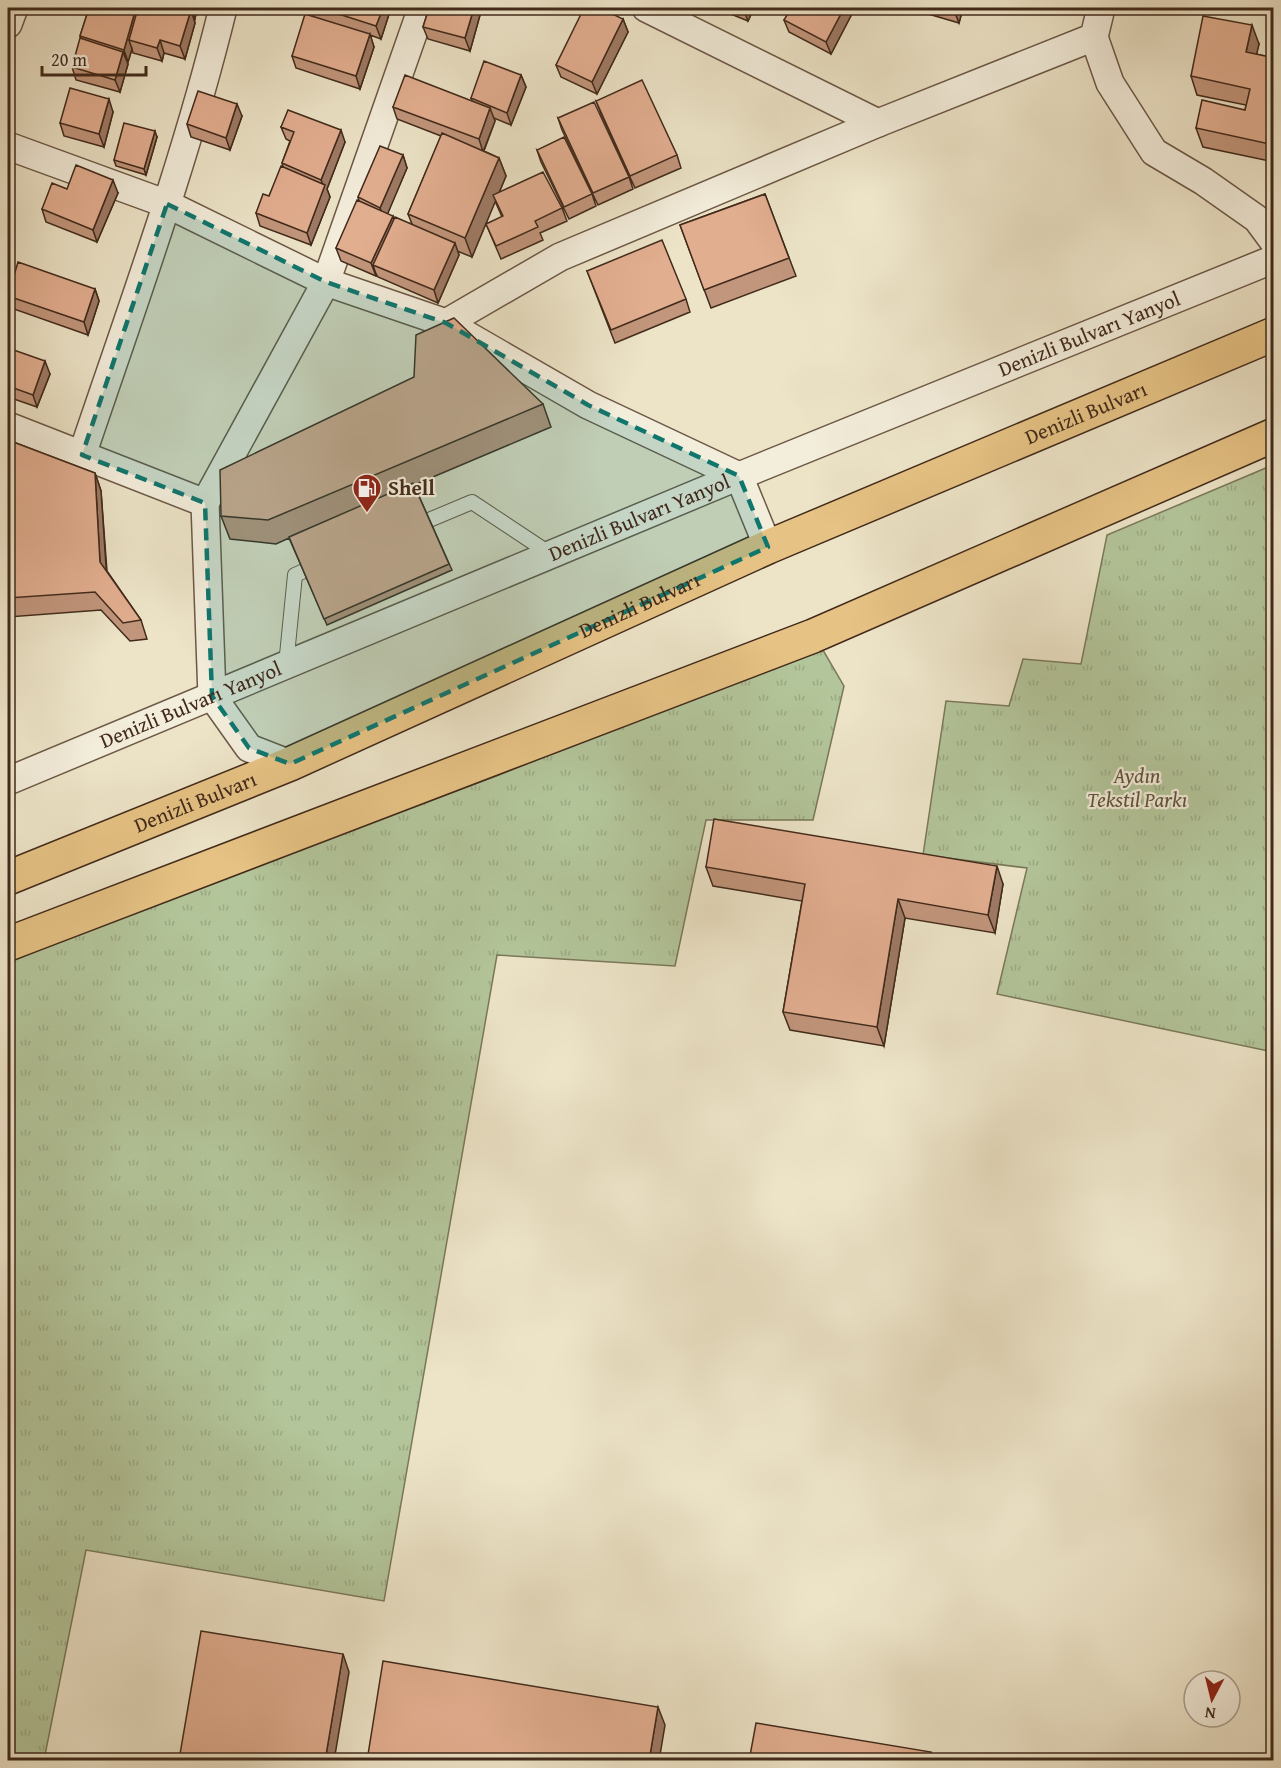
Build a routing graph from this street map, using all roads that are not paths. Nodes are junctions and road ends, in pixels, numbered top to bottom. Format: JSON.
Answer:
{"nodes":[{"id":1,"x":14,"y":8,"type":"edge"},
{"id":2,"x":223,"y":8,"type":"edge"},
{"id":3,"x":422,"y":8,"type":"edge"},
{"id":4,"x":646,"y":8,"type":"edge"},
{"id":5,"x":1101,"y":8,"type":"edge"},
{"id":6,"x":8,"y":24,"type":"edge"},
{"id":7,"x":1094,"y":37,"type":"junction"},
{"id":8,"x":878,"y":123,"type":"junction"},
{"id":9,"x":8,"y":146,"type":"edge"},
{"id":10,"x":167,"y":204,"type":"junction"},
{"id":11,"x":1274,"y":242,"type":"edge"},
{"id":12,"x":1274,"y":259,"type":"edge"},
{"id":13,"x":326,"y":282,"type":"junction"},
{"id":14,"x":446,"y":323,"type":"junction"},
{"id":15,"x":1274,"y":334,"type":"edge"},
{"id":16,"x":8,"y":426,"type":"edge"},
{"id":17,"x":1274,"y":435,"type":"edge"},
{"id":18,"x":82,"y":455,"type":"junction"},
{"id":19,"x":739,"y":476,"type":"junction"},
{"id":20,"x":205,"y":502,"type":"junction"},
{"id":21,"x":429,"y":520,"type":"edge"},
{"id":22,"x":768,"y":547,"type":"junction"},
{"id":23,"x":552,"y":555,"type":"junction"},
{"id":24,"x":303,"y":571,"type":"edge"},
{"id":25,"x":286,"y":666,"type":"junction"},
{"id":26,"x":212,"y":696,"type":"junction"},
{"id":27,"x":290,"y":764,"type":"junction"},
{"id":28,"x":8,"y":781,"type":"edge"},
{"id":29,"x":8,"y":878,"type":"edge"},
{"id":30,"x":8,"y":944,"type":"edge"}],
"edges":[{"from":1,"to":6,"type":"street"},
{"from":2,"to":10,"type":"street"},
{"from":3,"to":13,"type":"street"},
{"from":4,"to":8,"type":"street"},
{"from":5,"to":7,"type":"street"},
{"from":7,"to":8,"type":"street"},
{"from":7,"to":11,"type":"street"},
{"from":8,"to":14,"type":"street"},
{"from":9,"to":10,"type":"street"},
{"from":10,"to":13,"type":"street"},
{"from":10,"to":18,"type":"street"},
{"from":12,"to":19,"type":"street","name":"Denizli Bulvarı Yanyol"},
{"from":13,"to":14,"type":"street"},
{"from":13,"to":20,"type":"street"},
{"from":14,"to":19,"type":"street"},
{"from":15,"to":22,"type":"highway","name":"Denizli Bulvarı"},
{"from":16,"to":18,"type":"street"},
{"from":17,"to":30,"type":"highway"},
{"from":18,"to":20,"type":"street"},
{"from":19,"to":22,"type":"street"},
{"from":19,"to":23,"type":"street","name":"Denizli Bulvarı Yanyol"},
{"from":20,"to":26,"type":"street"},
{"from":21,"to":23,"type":"lane"},
{"from":22,"to":27,"type":"highway","name":"Denizli Bulvarı"},
{"from":23,"to":25,"type":"street","name":"Denizli Bulvarı Yanyol"},
{"from":24,"to":25,"type":"lane"},
{"from":25,"to":26,"type":"street","name":"Denizli Bulvarı Yanyol"},
{"from":26,"to":27,"type":"street"},
{"from":26,"to":28,"type":"street","name":"Denizli Bulvarı Yanyol"},
{"from":27,"to":29,"type":"highway","name":"Denizli Bulvarı"}]}
